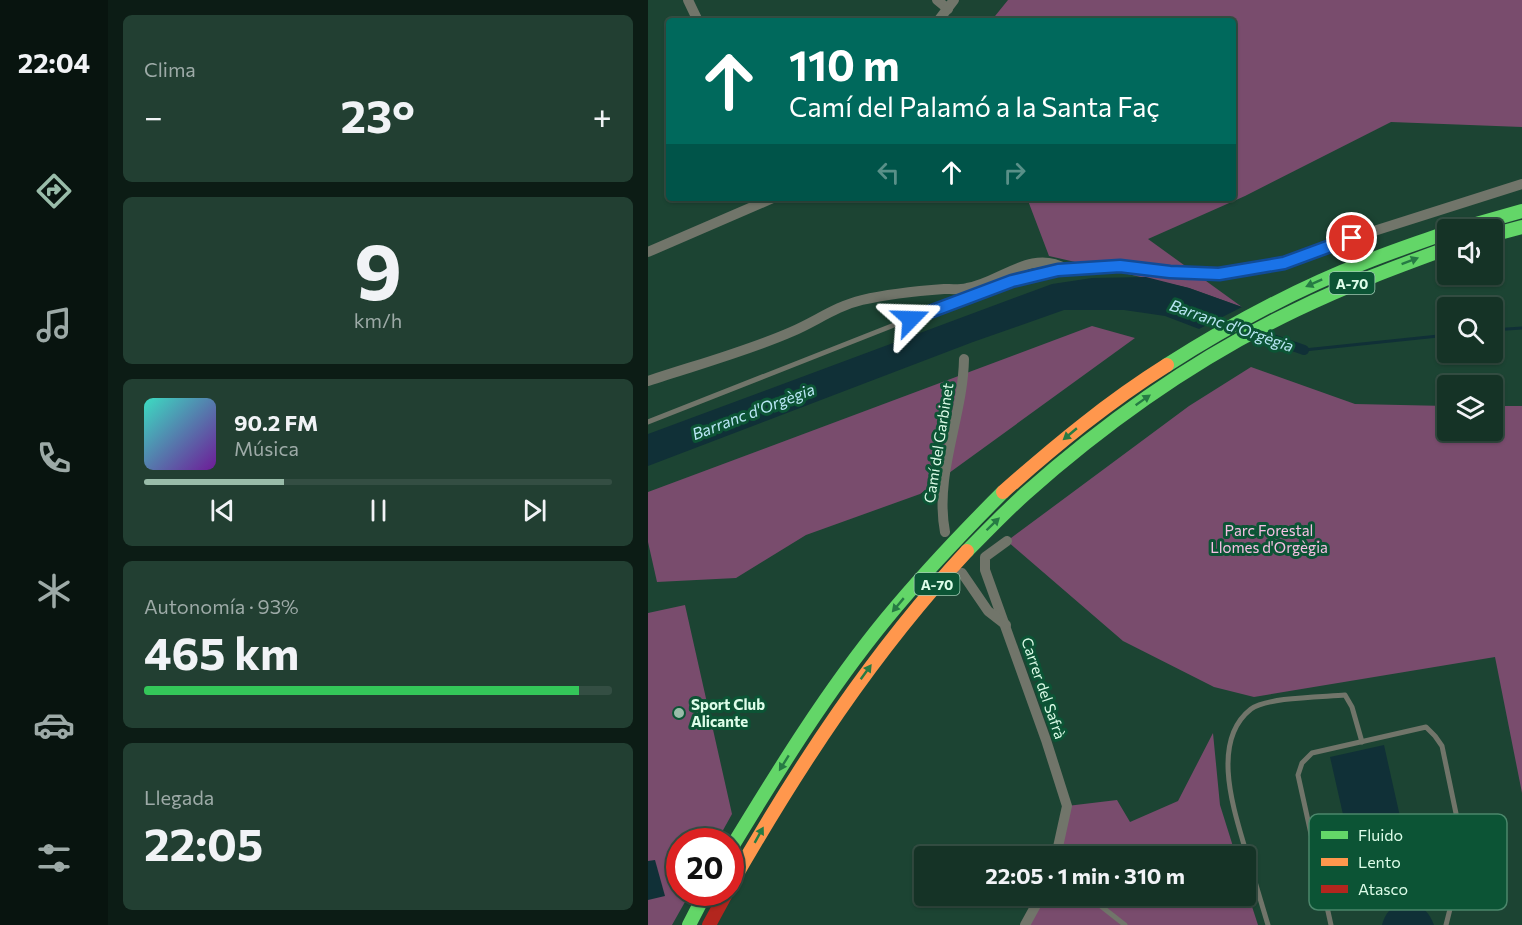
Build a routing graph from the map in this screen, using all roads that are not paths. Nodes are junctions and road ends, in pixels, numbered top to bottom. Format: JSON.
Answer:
{"nodes":[{"id":1,"x":688,"y":0,"type":"edge"},
{"id":2,"x":937,"y":0,"type":"edge"},
{"id":3,"x":951,"y":4,"type":"edge"},
{"id":4,"x":697,"y":18,"type":"edge"},
{"id":5,"x":940,"y":18,"type":"edge"},
{"id":6,"x":1522,"y":184,"type":"edge"},
{"id":7,"x":766,"y":201,"type":"edge"},
{"id":8,"x":1522,"y":211,"type":"edge"},
{"id":9,"x":1494,"y":219,"type":"edge"},
{"id":10,"x":1522,"y":227,"type":"edge"},
{"id":11,"x":1503,"y":232,"type":"edge"},
{"id":12,"x":1437,"y":236,"type":"edge"},
{"id":13,"x":648,"y":252,"type":"edge"},
{"id":14,"x":1437,"y":252,"type":"edge"},
{"id":15,"x":1066,"y":269,"type":"junction"},
{"id":16,"x":964,"y":359,"type":"dead end"},
{"id":17,"x":648,"y":381,"type":"edge"},
{"id":18,"x":648,"y":422,"type":"edge"},
{"id":19,"x":945,"y":532,"type":"dead end"},
{"id":20,"x":1007,"y":541,"type":"dead end"},
{"id":21,"x":962,"y":573,"type":"dead end"},
{"id":22,"x":1006,"y":626,"type":"junction"},
{"id":23,"x":1362,"y":742,"type":"junction"},
{"id":24,"x":1456,"y":814,"type":"edge"},
{"id":25,"x":1309,"y":825,"type":"edge"},
{"id":26,"x":744,"y":828,"type":"edge"},
{"id":27,"x":1058,"y":846,"type":"edge"},
{"id":28,"x":744,"y":861,"type":"edge"},
{"id":29,"x":699,"y":906,"type":"edge"},
{"id":30,"x":719,"y":906,"type":"edge"},
{"id":31,"x":1035,"y":906,"type":"edge"},
{"id":32,"x":1101,"y":906,"type":"edge"},
{"id":33,"x":1328,"y":910,"type":"edge"},
{"id":34,"x":1449,"y":910,"type":"edge"},
{"id":35,"x":689,"y":925,"type":"edge"},
{"id":36,"x":709,"y":925,"type":"edge"},
{"id":37,"x":1025,"y":925,"type":"edge"},
{"id":38,"x":1125,"y":925,"type":"edge"},
{"id":39,"x":1268,"y":925,"type":"edge"},
{"id":40,"x":1331,"y":925,"type":"edge"},
{"id":41,"x":1446,"y":925,"type":"edge"}],
"edges":[{"from":1,"to":4,"type":"street"},
{"from":2,"to":3,"type":"street"},
{"from":3,"to":5,"type":"street"},
{"from":6,"to":15,"type":"street"},
{"from":7,"to":13,"type":"street"},
{"from":8,"to":9,"type":"highway"},
{"from":10,"to":11,"type":"highway"},
{"from":12,"to":26,"type":"highway","number":"A-70","one_way":true},
{"from":28,"to":14,"type":"highway","number":"A-70","one_way":true},
{"from":15,"to":17,"type":"street"},
{"from":15,"to":18,"type":"lane"},
{"from":16,"to":19,"type":"street","name":"Camí del Garbinet"},
{"from":20,"to":22,"type":"street","name":"Carrer del Safrà"},
{"from":21,"to":22,"type":"street"},
{"from":22,"to":27,"type":"street","name":"Carrer del Safrà"},
{"from":23,"to":24,"type":"lane"},
{"from":23,"to":25,"type":"lane"},
{"from":23,"to":39,"type":"lane"},
{"from":29,"to":35,"type":"highway"},
{"from":30,"to":36,"type":"highway"},
{"from":31,"to":37,"type":"street"},
{"from":32,"to":38,"type":"lane"},
{"from":33,"to":40,"type":"lane"},
{"from":34,"to":41,"type":"lane"}]}
